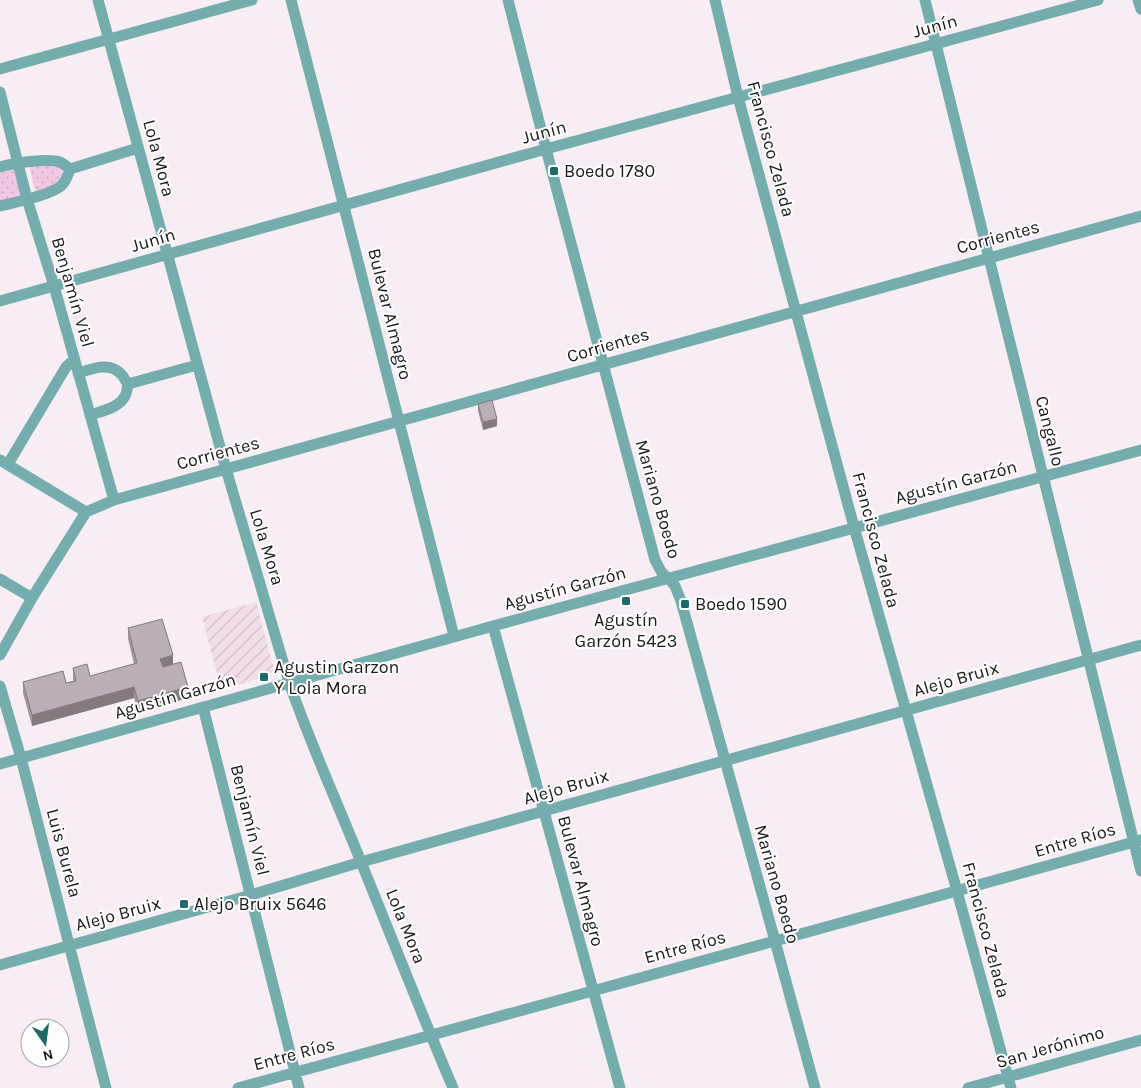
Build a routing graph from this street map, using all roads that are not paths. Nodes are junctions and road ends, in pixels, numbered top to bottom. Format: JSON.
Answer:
{"nodes":[{"id":1,"x":98,"y":0,"type":"edge"},
{"id":2,"x":252,"y":0,"type":"edge"},
{"id":3,"x":291,"y":0,"type":"edge"},
{"id":4,"x":508,"y":0,"type":"edge"},
{"id":5,"x":715,"y":0,"type":"edge"},
{"id":6,"x":925,"y":0,"type":"edge"},
{"id":7,"x":1098,"y":0,"type":"edge"},
{"id":8,"x":1138,"y":0,"type":"edge"},
{"id":9,"x":1141,"y":9,"type":"edge"},
{"id":10,"x":109,"y":39,"type":"junction"},
{"id":11,"x":937,"y":44,"type":"junction"},
{"id":12,"x":0,"y":69,"type":"edge"},
{"id":13,"x":0,"y":92,"type":"edge"},
{"id":14,"x":738,"y":97,"type":"junction"},
{"id":15,"x":138,"y":148,"type":"junction"},
{"id":16,"x":546,"y":149,"type":"junction"},
{"id":17,"x":19,"y":163,"type":"junction"},
{"id":18,"x":0,"y":167,"type":"edge"},
{"id":19,"x":70,"y":169,"type":"junction"},
{"id":20,"x":28,"y":199,"type":"junction"},
{"id":21,"x":344,"y":205,"type":"junction"},
{"id":22,"x":0,"y":206,"type":"edge"},
{"id":23,"x":1141,"y":216,"type":"edge"},
{"id":24,"x":167,"y":254,"type":"junction"},
{"id":25,"x":989,"y":257,"type":"junction"},
{"id":26,"x":54,"y":286,"type":"junction"},
{"id":27,"x":0,"y":301,"type":"edge"},
{"id":28,"x":796,"y":311,"type":"junction"},
{"id":29,"x":74,"y":360,"type":"junction"},
{"id":30,"x":197,"y":365,"type":"junction"},
{"id":31,"x":604,"y":365,"type":"junction"},
{"id":32,"x":78,"y":373,"type":"junction"},
{"id":33,"x":128,"y":384,"type":"junction"},
{"id":34,"x":90,"y":415,"type":"junction"},
{"id":35,"x":399,"y":422,"type":"junction"},
{"id":36,"x":1141,"y":450,"type":"edge"},
{"id":37,"x":4,"y":462,"type":"edge"},
{"id":38,"x":226,"y":469,"type":"junction"},
{"id":39,"x":1043,"y":477,"type":"junction"},
{"id":40,"x":114,"y":500,"type":"junction"},
{"id":41,"x":86,"y":512,"type":"junction"},
{"id":42,"x":854,"y":527,"type":"junction"},
{"id":43,"x":0,"y":579,"type":"edge"},
{"id":44,"x":669,"y":579,"type":"junction"},
{"id":45,"x":32,"y":598,"type":"junction"},
{"id":46,"x":493,"y":626,"type":"junction"},
{"id":47,"x":454,"y":636,"type":"junction"},
{"id":48,"x":1141,"y":645,"type":"edge"},
{"id":49,"x":0,"y":655,"type":"edge"},
{"id":50,"x":1088,"y":660,"type":"junction"},
{"id":51,"x":289,"y":682,"type":"junction"},
{"id":52,"x":0,"y":686,"type":"edge"},
{"id":53,"x":203,"y":706,"type":"junction"},
{"id":54,"x":906,"y":711,"type":"junction"},
{"id":55,"x":20,"y":758,"type":"junction"},
{"id":56,"x":725,"y":761,"type":"junction"},
{"id":57,"x":0,"y":764,"type":"edge"},
{"id":58,"x":544,"y":811,"type":"junction"},
{"id":59,"x":1137,"y":841,"type":"edge"},
{"id":60,"x":361,"y":862,"type":"junction"},
{"id":61,"x":1141,"y":871,"type":"edge"},
{"id":62,"x":957,"y":891,"type":"junction"},
{"id":63,"x":251,"y":895,"type":"junction"},
{"id":64,"x":776,"y":941,"type":"junction"},
{"id":65,"x":70,"y":945,"type":"junction"},
{"id":66,"x":0,"y":965,"type":"edge"},
{"id":67,"x":593,"y":990,"type":"junction"},
{"id":68,"x":430,"y":1036,"type":"junction"},
{"id":69,"x":1141,"y":1040,"type":"edge"},
{"id":70,"x":295,"y":1072,"type":"junction"},
{"id":71,"x":1010,"y":1082,"type":"edge"},
{"id":72,"x":106,"y":1088,"type":"edge"},
{"id":73,"x":238,"y":1088,"type":"edge"},
{"id":74,"x":298,"y":1088,"type":"edge"},
{"id":75,"x":453,"y":1088,"type":"edge"},
{"id":76,"x":620,"y":1088,"type":"edge"},
{"id":77,"x":815,"y":1088,"type":"edge"},
{"id":78,"x":968,"y":1088,"type":"edge"}],
"edges":[{"from":1,"to":10,"type":"street","name":"Lola Mora"},
{"from":2,"to":10,"type":"street"},
{"from":3,"to":21,"type":"street","name":"Bulevar Almagro"},
{"from":4,"to":16,"type":"street","name":"Mariano Boedo"},
{"from":5,"to":14,"type":"street","name":"Francisco Zelada"},
{"from":6,"to":11,"type":"street","name":"Cangallo"},
{"from":7,"to":11,"type":"street","name":"Junín"},
{"from":8,"to":9,"type":"street"},
{"from":10,"to":12,"type":"street"},
{"from":10,"to":15,"type":"street","name":"Lola Mora"},
{"from":11,"to":14,"type":"street","name":"Junín"},
{"from":11,"to":25,"type":"street","name":"Cangallo"},
{"from":13,"to":17,"type":"street","name":"Benjamín Viel"},
{"from":14,"to":16,"type":"street","name":"Junín"},
{"from":14,"to":28,"type":"street","name":"Francisco Zelada"},
{"from":15,"to":19,"type":"street"},
{"from":15,"to":24,"type":"street","name":"Lola Mora"},
{"from":16,"to":21,"type":"street","name":"Junín"},
{"from":16,"to":31,"type":"street","name":"Mariano Boedo"},
{"from":17,"to":18,"type":"street"},
{"from":17,"to":19,"type":"street"},
{"from":17,"to":20,"type":"street","name":"Benjamín Viel"},
{"from":19,"to":20,"type":"street"},
{"from":20,"to":22,"type":"street"},
{"from":20,"to":26,"type":"street","name":"Benjamín Viel"},
{"from":21,"to":24,"type":"street","name":"Junín"},
{"from":21,"to":35,"type":"street","name":"Bulevar Almagro"},
{"from":23,"to":25,"type":"street","name":"Corrientes"},
{"from":24,"to":26,"type":"street","name":"Junín"},
{"from":24,"to":30,"type":"street","name":"Lola Mora"},
{"from":25,"to":28,"type":"street","name":"Corrientes"},
{"from":25,"to":39,"type":"street","name":"Cangallo"},
{"from":26,"to":27,"type":"street","name":"Junín"},
{"from":26,"to":29,"type":"street","name":"Benjamín Viel"},
{"from":28,"to":31,"type":"street","name":"Corrientes"},
{"from":28,"to":42,"type":"street","name":"Francisco Zelada"},
{"from":29,"to":32,"type":"street","name":"Benjamín Viel"},
{"from":29,"to":37,"type":"street"},
{"from":30,"to":33,"type":"street"},
{"from":30,"to":38,"type":"street","name":"Lola Mora"},
{"from":31,"to":35,"type":"street","name":"Corrientes"},
{"from":31,"to":44,"type":"street","name":"Mariano Boedo"},
{"from":32,"to":33,"type":"street"},
{"from":32,"to":34,"type":"street","name":"Benjamín Viel"},
{"from":33,"to":34,"type":"street"},
{"from":34,"to":40,"type":"street","name":"Benjamín Viel"},
{"from":35,"to":38,"type":"street","name":"Corrientes"},
{"from":35,"to":47,"type":"street","name":"Bulevar Almagro"},
{"from":36,"to":39,"type":"street","name":"Agustín Garzón"},
{"from":37,"to":41,"type":"street"},
{"from":38,"to":40,"type":"street","name":"Corrientes"},
{"from":38,"to":51,"type":"street","name":"Lola Mora"},
{"from":39,"to":42,"type":"street","name":"Agustín Garzón"},
{"from":39,"to":50,"type":"street","name":"Cangallo"},
{"from":40,"to":41,"type":"street","name":"Corrientes"},
{"from":41,"to":45,"type":"street"},
{"from":42,"to":44,"type":"street","name":"Agustín Garzón"},
{"from":42,"to":54,"type":"street","name":"Francisco Zelada"},
{"from":43,"to":45,"type":"street"},
{"from":44,"to":46,"type":"street","name":"Agustín Garzón"},
{"from":44,"to":56,"type":"street","name":"Mariano Boedo"},
{"from":45,"to":49,"type":"street"},
{"from":46,"to":47,"type":"street","name":"Agustín Garzón"},
{"from":46,"to":58,"type":"street","name":"Bulevar Almagro"},
{"from":47,"to":51,"type":"street","name":"Agustín Garzón"},
{"from":48,"to":50,"type":"street","name":"Alejo Bruix"},
{"from":50,"to":54,"type":"street","name":"Alejo Bruix"},
{"from":50,"to":59,"type":"street","name":"Cangallo"},
{"from":51,"to":53,"type":"street","name":"Agustín Garzón"},
{"from":51,"to":60,"type":"street","name":"Lola Mora"},
{"from":52,"to":55,"type":"street","name":"Luis Burela"},
{"from":53,"to":55,"type":"street","name":"Agustín Garzón"},
{"from":53,"to":63,"type":"street","name":"Benjamín Viel"},
{"from":54,"to":56,"type":"street","name":"Alejo Bruix"},
{"from":54,"to":62,"type":"street","name":"Francisco Zelada"},
{"from":55,"to":57,"type":"street","name":"Agustín Garzón"},
{"from":55,"to":65,"type":"street","name":"Luis Burela"},
{"from":56,"to":58,"type":"street","name":"Alejo Bruix"},
{"from":56,"to":64,"type":"street","name":"Mariano Boedo"},
{"from":58,"to":60,"type":"street","name":"Alejo Bruix"},
{"from":58,"to":67,"type":"street","name":"Bulevar Almagro"},
{"from":59,"to":61,"type":"street","name":"Cangallo"},
{"from":59,"to":62,"type":"street","name":"Entre Ríos"},
{"from":60,"to":63,"type":"street","name":"Alejo Bruix"},
{"from":60,"to":68,"type":"street","name":"Lola Mora"},
{"from":62,"to":64,"type":"street","name":"Entre Ríos"},
{"from":62,"to":71,"type":"street","name":"Francisco Zelada"},
{"from":63,"to":65,"type":"street","name":"Alejo Bruix"},
{"from":63,"to":70,"type":"street","name":"Benjamín Viel"},
{"from":64,"to":67,"type":"street","name":"Entre Ríos"},
{"from":64,"to":77,"type":"street","name":"Mariano Boedo"},
{"from":65,"to":66,"type":"street","name":"Alejo Bruix"},
{"from":65,"to":72,"type":"street","name":"Luis Burela"},
{"from":67,"to":68,"type":"street","name":"Entre Ríos"},
{"from":67,"to":76,"type":"street","name":"Bulevar Almagro"},
{"from":68,"to":70,"type":"street","name":"Entre Ríos"},
{"from":68,"to":75,"type":"street","name":"Lola Mora"},
{"from":69,"to":71,"type":"street","name":"San Jerónimo"},
{"from":70,"to":73,"type":"street","name":"Entre Ríos"},
{"from":70,"to":74,"type":"street","name":"Benjamín Viel"},
{"from":71,"to":78,"type":"street","name":"San Jerónimo"}]}
